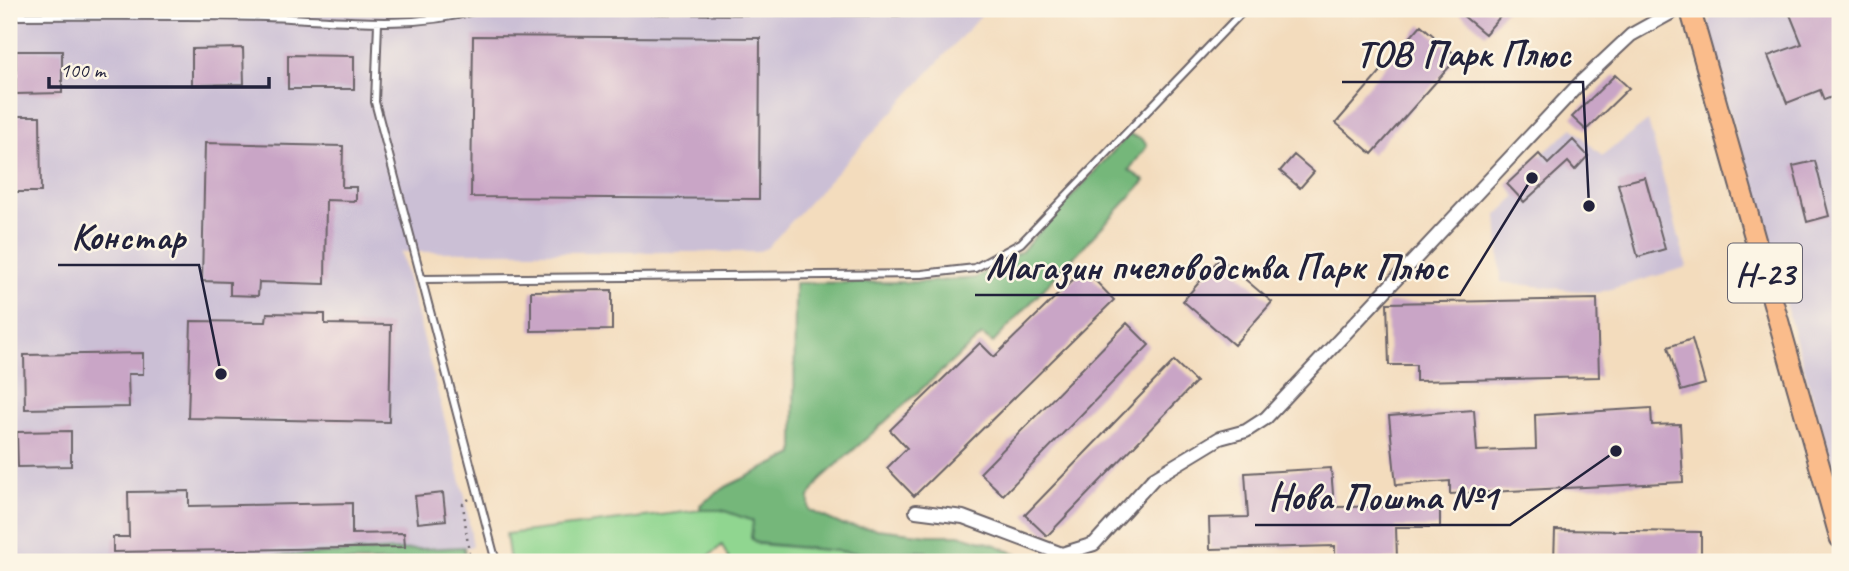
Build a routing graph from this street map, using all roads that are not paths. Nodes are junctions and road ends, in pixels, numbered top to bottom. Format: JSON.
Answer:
{"nodes":[{"id":1,"x":266,"y":9,"type":"edge"},
{"id":2,"x":911,"y":9,"type":"edge"},
{"id":3,"x":1245,"y":9,"type":"edge"},
{"id":4,"x":1678,"y":9,"type":"edge"},
{"id":5,"x":1689,"y":9,"type":"edge"},
{"id":6,"x":474,"y":10,"type":"edge"},
{"id":7,"x":9,"y":16,"type":"edge"},
{"id":8,"x":266,"y":17,"type":"junction"},
{"id":9,"x":378,"y":23,"type":"junction"},
{"id":10,"x":423,"y":279,"type":"junction"},
{"id":11,"x":916,"y":511,"type":"dead end"},
{"id":12,"x":1840,"y":538,"type":"edge"},
{"id":13,"x":496,"y":562,"type":"edge"}],
"edges":[{"from":1,"to":8,"type":"lane"},
{"from":2,"to":6,"type":"lane"},
{"from":3,"to":10,"type":"lane"},
{"from":4,"to":11,"type":"street"},
{"from":5,"to":12,"type":"main road","number":"Н-23"},
{"from":6,"to":9,"type":"lane"},
{"from":7,"to":8,"type":"lane"},
{"from":8,"to":9,"type":"lane"},
{"from":9,"to":10,"type":"lane"},
{"from":10,"to":13,"type":"lane"}]}
